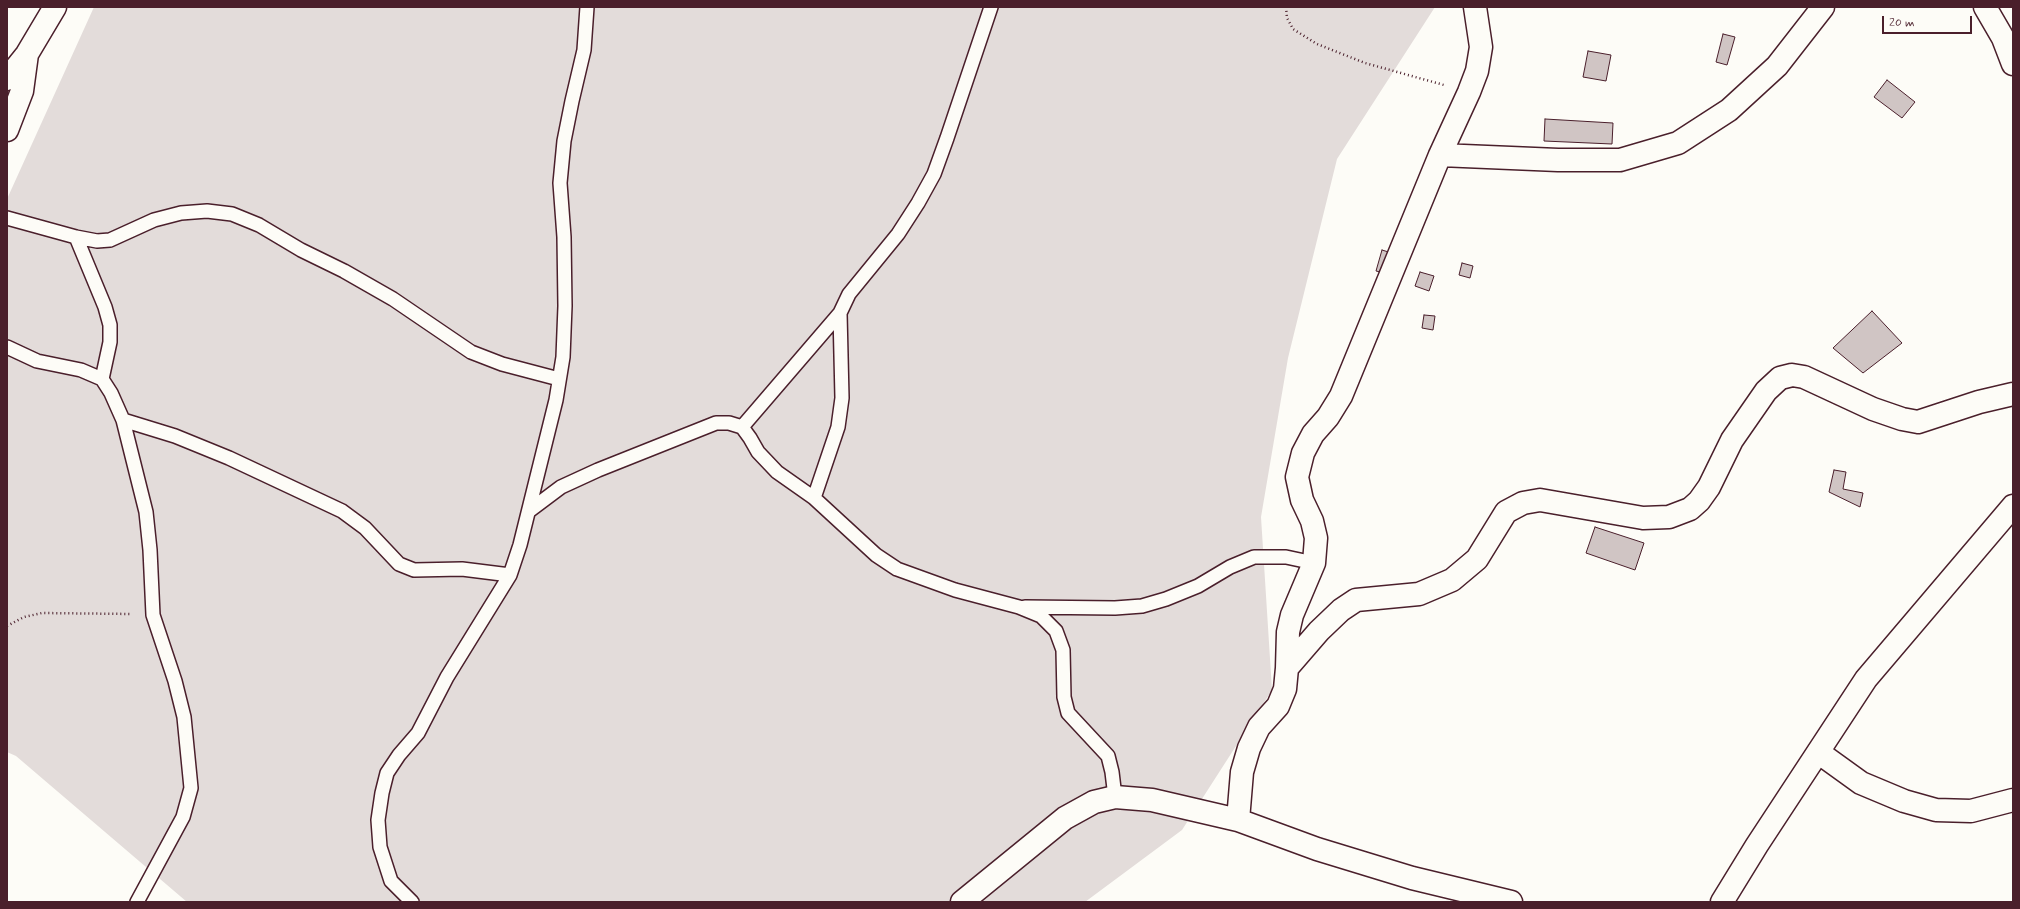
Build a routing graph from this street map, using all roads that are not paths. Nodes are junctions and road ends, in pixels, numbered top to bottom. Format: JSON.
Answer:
{"nodes":[{"id":1,"x":55,"y":7,"type":"edge"},
{"id":2,"x":587,"y":7,"type":"edge"},
{"id":3,"x":991,"y":7,"type":"edge"},
{"id":4,"x":1475,"y":7,"type":"edge"},
{"id":5,"x":1823,"y":7,"type":"edge"},
{"id":6,"x":1985,"y":7,"type":"edge"},
{"id":7,"x":2008,"y":41,"type":"edge"},
{"id":8,"x":27,"y":54,"type":"junction"},
{"id":9,"x":2013,"y":64,"type":"edge"},
{"id":10,"x":7,"y":78,"type":"edge"},
{"id":11,"x":7,"y":130,"type":"edge"},
{"id":12,"x":1440,"y":155,"type":"junction"},
{"id":13,"x":7,"y":218,"type":"edge"},
{"id":14,"x":76,"y":237,"type":"junction"},
{"id":15,"x":840,"y":313,"type":"junction"},
{"id":16,"x":7,"y":347,"type":"edge"},
{"id":17,"x":102,"y":379,"type":"junction"},
{"id":18,"x":559,"y":379,"type":"junction"},
{"id":19,"x":2013,"y":394,"type":"edge"},
{"id":20,"x":123,"y":420,"type":"junction"},
{"id":21,"x":742,"y":427,"type":"junction"},
{"id":22,"x":814,"y":498,"type":"junction"},
{"id":23,"x":2013,"y":506,"type":"edge"},
{"id":24,"x":529,"y":511,"type":"junction"},
{"id":25,"x":1314,"y":563,"type":"junction"},
{"id":26,"x":510,"y":575,"type":"junction"},
{"id":27,"x":1018,"y":606,"type":"junction"},
{"id":28,"x":1287,"y":668,"type":"junction"},
{"id":29,"x":1818,"y":752,"type":"junction"},
{"id":30,"x":1115,"y":797,"type":"junction"},
{"id":31,"x":2013,"y":800,"type":"edge"},
{"id":32,"x":1238,"y":820,"type":"junction"},
{"id":33,"x":136,"y":902,"type":"edge"},
{"id":34,"x":412,"y":902,"type":"edge"},
{"id":35,"x":962,"y":902,"type":"edge"},
{"id":36,"x":1511,"y":902,"type":"edge"},
{"id":37,"x":1722,"y":902,"type":"edge"}],
"edges":[{"from":1,"to":8,"type":"street"},
{"from":2,"to":18,"type":"lane"},
{"from":3,"to":15,"type":"lane"},
{"from":4,"to":12,"type":"street"},
{"from":5,"to":12,"type":"street"},
{"from":6,"to":7,"type":"street"},
{"from":7,"to":9,"type":"street"},
{"from":8,"to":10,"type":"street"},
{"from":8,"to":11,"type":"street"},
{"from":12,"to":25,"type":"street"},
{"from":13,"to":14,"type":"lane"},
{"from":14,"to":17,"type":"lane"},
{"from":14,"to":18,"type":"lane"},
{"from":15,"to":21,"type":"lane"},
{"from":15,"to":22,"type":"lane"},
{"from":16,"to":17,"type":"lane"},
{"from":17,"to":20,"type":"lane"},
{"from":18,"to":24,"type":"lane"},
{"from":19,"to":28,"type":"street"},
{"from":20,"to":26,"type":"lane"},
{"from":20,"to":33,"type":"lane"},
{"from":21,"to":22,"type":"lane"},
{"from":21,"to":24,"type":"lane"},
{"from":22,"to":27,"type":"lane"},
{"from":23,"to":29,"type":"street"},
{"from":24,"to":26,"type":"lane"},
{"from":25,"to":27,"type":"lane"},
{"from":25,"to":28,"type":"street"},
{"from":26,"to":34,"type":"lane"},
{"from":27,"to":30,"type":"lane"},
{"from":28,"to":32,"type":"street"},
{"from":29,"to":31,"type":"street"},
{"from":29,"to":37,"type":"street"},
{"from":30,"to":32,"type":"street"},
{"from":30,"to":35,"type":"street"},
{"from":32,"to":36,"type":"street"}]}
